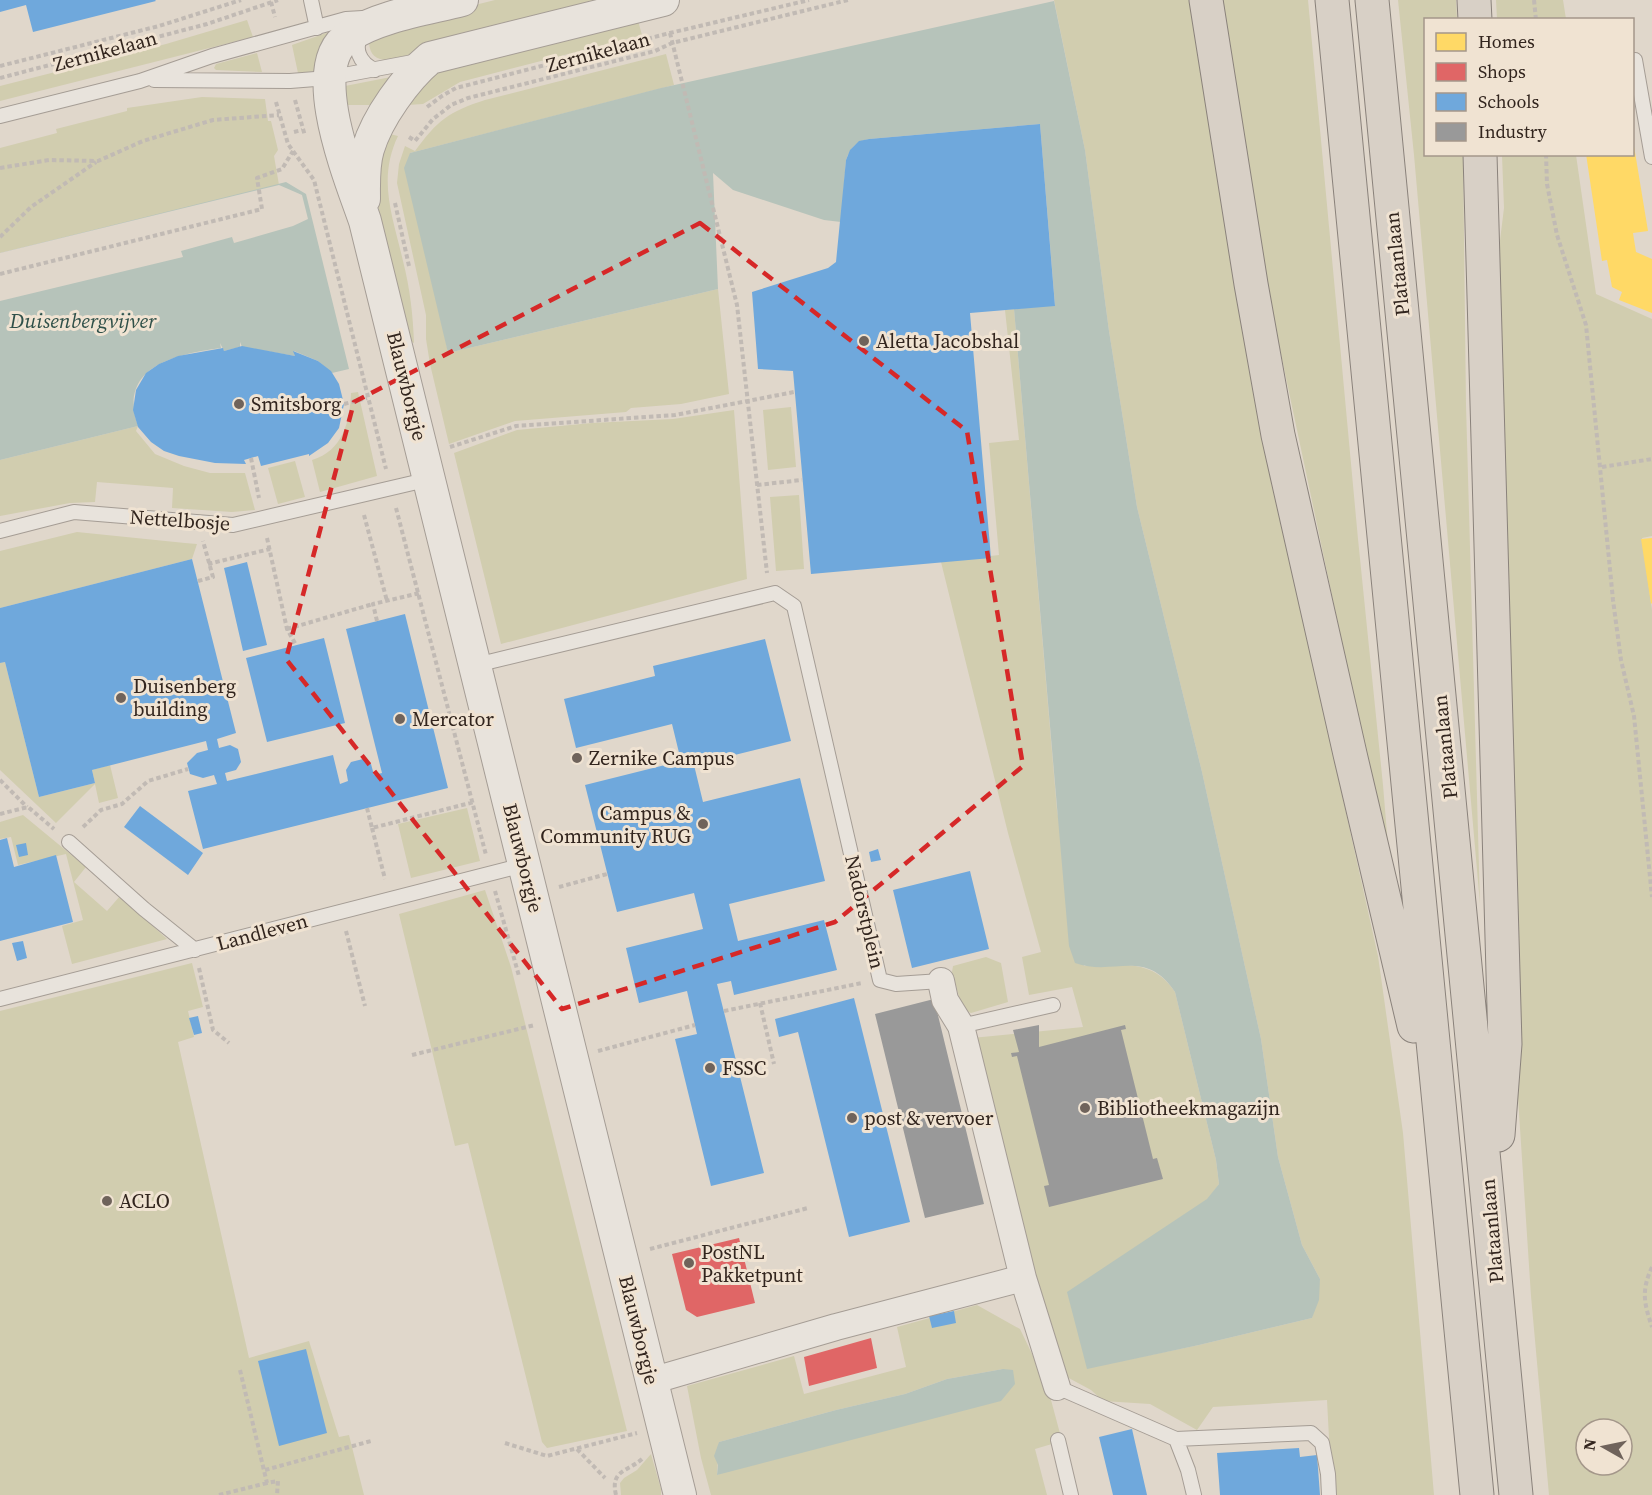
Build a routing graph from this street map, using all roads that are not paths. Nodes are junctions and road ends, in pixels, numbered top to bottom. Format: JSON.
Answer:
{"nodes":[{"id":1,"x":311,"y":0,"type":"edge"},
{"id":2,"x":462,"y":0,"type":"edge"},
{"id":3,"x":663,"y":0,"type":"edge"},
{"id":4,"x":1206,"y":0,"type":"edge"},
{"id":5,"x":1332,"y":0,"type":"edge"},
{"id":6,"x":1372,"y":0,"type":"edge"},
{"id":7,"x":1474,"y":0,"type":"edge"},
{"id":8,"x":409,"y":14,"type":"junction"},
{"id":9,"x":1475,"y":18,"type":"edge"},
{"id":10,"x":366,"y":26,"type":"junction"},
{"id":11,"x":317,"y":28,"type":"junction"},
{"id":12,"x":430,"y":58,"type":"junction"},
{"id":13,"x":1635,"y":60,"type":"dead end"},
{"id":14,"x":375,"y":70,"type":"junction"},
{"id":15,"x":328,"y":78,"type":"junction"},
{"id":16,"x":140,"y":81,"type":"junction"},
{"id":17,"x":0,"y":116,"type":"edge"},
{"id":18,"x":1652,"y":154,"type":"edge"},
{"id":19,"x":1480,"y":156,"type":"edge"},
{"id":20,"x":365,"y":221,"type":"junction"},
{"id":21,"x":430,"y":479,"type":"junction"},
{"id":22,"x":0,"y":531,"type":"edge"},
{"id":23,"x":476,"y":665,"type":"junction"},
{"id":24,"x":69,"y":842,"type":"road end"},
{"id":25,"x":524,"y":865,"type":"junction"},
{"id":26,"x":195,"y":950,"type":"junction"},
{"id":27,"x":941,"y":981,"type":"joint"},
{"id":28,"x":0,"y":999,"type":"edge"},
{"id":29,"x":1053,"y":1005,"type":"dead end"},
{"id":30,"x":961,"y":1026,"type":"junction"},
{"id":31,"x":1443,"y":1142,"type":"junction"},
{"id":32,"x":1491,"y":1226,"type":"junction"},
{"id":33,"x":1023,"y":1278,"type":"junction"},
{"id":34,"x":651,"y":1381,"type":"junction"},
{"id":35,"x":1057,"y":1387,"type":"joint"},
{"id":36,"x":1176,"y":1439,"type":"junction"},
{"id":37,"x":1058,"y":1440,"type":"dead end"},
{"id":38,"x":680,"y":1495,"type":"edge"},
{"id":39,"x":1071,"y":1495,"type":"edge"},
{"id":40,"x":1194,"y":1495,"type":"edge"},
{"id":41,"x":1329,"y":1495,"type":"edge"},
{"id":42,"x":1477,"y":1495,"type":"edge"},
{"id":43,"x":1516,"y":1495,"type":"edge"}],
"edges":[{"from":1,"to":11,"type":"lane"},
{"from":2,"to":8,"type":"street","name":"Zernikelaan"},
{"from":3,"to":12,"type":"street","name":"Zernikelaan"},
{"from":4,"to":31,"type":"highway"},
{"from":5,"to":31,"type":"highway","name":"Plataanlaan"},
{"from":6,"to":32,"type":"highway","name":"Plataanlaan"},
{"from":7,"to":9,"type":"highway"},
{"from":8,"to":10,"type":"street","name":"Zernikelaan"},
{"from":8,"to":11,"type":"lane","name":"Zernikelaan"},
{"from":10,"to":14,"type":"lane"},
{"from":10,"to":15,"type":"street","name":"Zernikelaan"},
{"from":11,"to":16,"type":"lane","name":"Zernikelaan"},
{"from":12,"to":14,"type":"lane","name":"Zernikelaan"},
{"from":12,"to":20,"type":"street","name":"Blauwborgje"},
{"from":13,"to":18,"type":"lane"},
{"from":14,"to":15,"type":"lane","name":"Zernikelaan"},
{"from":15,"to":16,"type":"lane","name":"Zernikelaan"},
{"from":15,"to":20,"type":"street","name":"Blauwborgje"},
{"from":16,"to":17,"type":"lane","name":"Zernikelaan"},
{"from":19,"to":32,"type":"highway"},
{"from":20,"to":21,"type":"street","name":"Blauwborgje"},
{"from":21,"to":22,"type":"lane","name":"Nettelbosje"},
{"from":21,"to":23,"type":"street","name":"Blauwborgje"},
{"from":23,"to":25,"type":"street","name":"Blauwborgje"},
{"from":23,"to":27,"type":"lane","name":"Nadorstplein"},
{"from":24,"to":26,"type":"lane"},
{"from":25,"to":26,"type":"lane","name":"Landleven"},
{"from":25,"to":34,"type":"street","name":"Blauwborgje"},
{"from":26,"to":28,"type":"lane","name":"Landleven"},
{"from":27,"to":30,"type":"street","name":"Nadorstplein"},
{"from":29,"to":30,"type":"lane"},
{"from":30,"to":33,"type":"street","name":"Nadorstplein"},
{"from":31,"to":42,"type":"highway","name":"Plataanlaan"},
{"from":32,"to":43,"type":"highway","name":"Plataanlaan"},
{"from":33,"to":34,"type":"street"},
{"from":33,"to":35,"type":"street","name":"Nadorstplein"},
{"from":34,"to":38,"type":"street","name":"Blauwborgje"},
{"from":35,"to":36,"type":"lane"},
{"from":36,"to":40,"type":"lane"},
{"from":36,"to":41,"type":"lane"},
{"from":37,"to":39,"type":"lane"}]}
